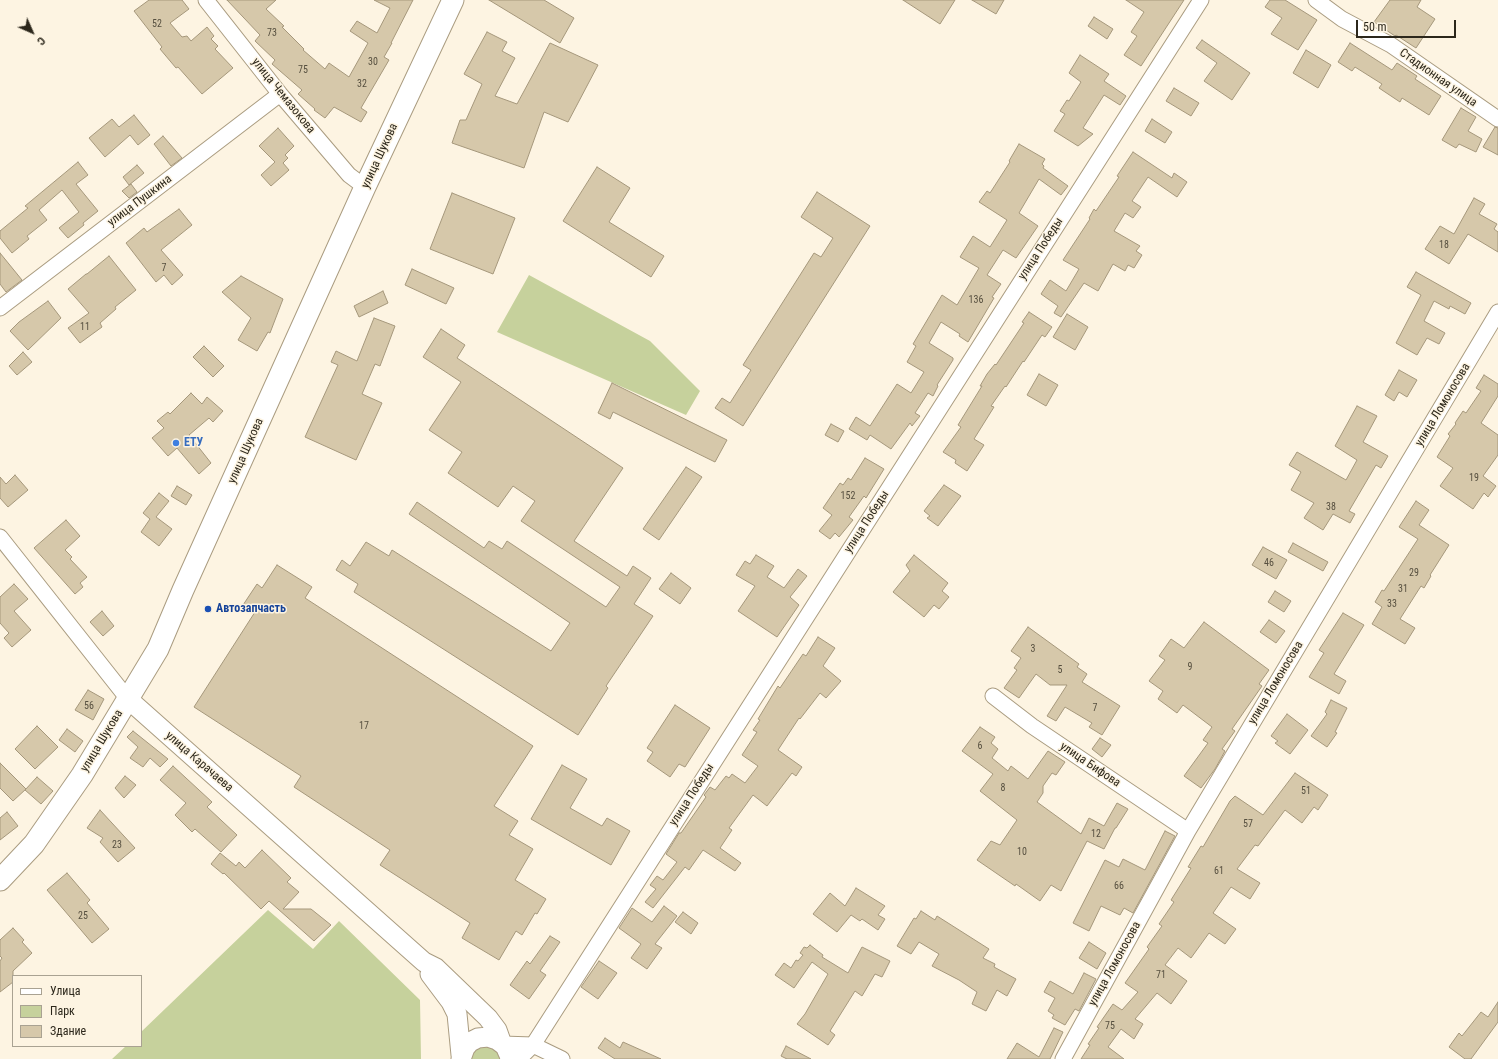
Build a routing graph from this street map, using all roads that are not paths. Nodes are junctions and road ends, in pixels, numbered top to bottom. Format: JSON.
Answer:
{"nodes":[{"id":1,"x":206,"y":0,"type":"edge"},
{"id":2,"x":453,"y":0,"type":"edge"},
{"id":3,"x":1201,"y":0,"type":"edge"},
{"id":4,"x":1316,"y":0,"type":"edge"},
{"id":5,"x":280,"y":94,"type":"junction"},
{"id":6,"x":1498,"y":119,"type":"edge"},
{"id":7,"x":365,"y":187,"type":"junction"},
{"id":8,"x":0,"y":308,"type":"edge"},
{"id":9,"x":1498,"y":312,"type":"edge"},
{"id":10,"x":0,"y":537,"type":"edge"},
{"id":11,"x":993,"y":696,"type":"dead end"},
{"id":12,"x":128,"y":699,"type":"junction"},
{"id":13,"x":1188,"y":831,"type":"junction"},
{"id":14,"x":0,"y":880,"type":"edge"},
{"id":15,"x":424,"y":962,"type":"junction"},
{"id":16,"x":533,"y":1045,"type":"junction"},
{"id":17,"x":506,"y":1051,"type":"edge"},
{"id":18,"x":461,"y":1057,"type":"edge"},
{"id":19,"x":519,"y":1059,"type":"edge"},
{"id":20,"x":562,"y":1059,"type":"edge"},
{"id":21,"x":1063,"y":1059,"type":"edge"}],
"edges":[{"from":1,"to":5,"type":"street","name":"улица Чемазокова"},
{"from":2,"to":7,"type":"main road","name":"улица Шукова"},
{"from":3,"to":16,"type":"street","name":"улица Победы"},
{"from":4,"to":6,"type":"street","name":"Стадионная улица"},
{"from":5,"to":7,"type":"street","name":"улица Чемазокова"},
{"from":5,"to":8,"type":"street","name":"улица Пушкина"},
{"from":7,"to":12,"type":"main road","name":"улица Шукова"},
{"from":9,"to":13,"type":"street","name":"улица Ломоносова"},
{"from":10,"to":12,"type":"street","name":"улица Карачаева"},
{"from":11,"to":13,"type":"street","name":"улица Бифова"},
{"from":12,"to":14,"type":"main road","name":"улица Шукова"},
{"from":12,"to":15,"type":"street","name":"улица Карачаева"},
{"from":13,"to":21,"type":"street","name":"улица Ломоносова"},
{"from":15,"to":17,"type":"street"},
{"from":15,"to":18,"type":"street"},
{"from":16,"to":17,"type":"street"},
{"from":16,"to":19,"type":"street","name":"улица Победы"},
{"from":16,"to":20,"type":"street"},
{"from":17,"to":18,"type":"street"}]}
